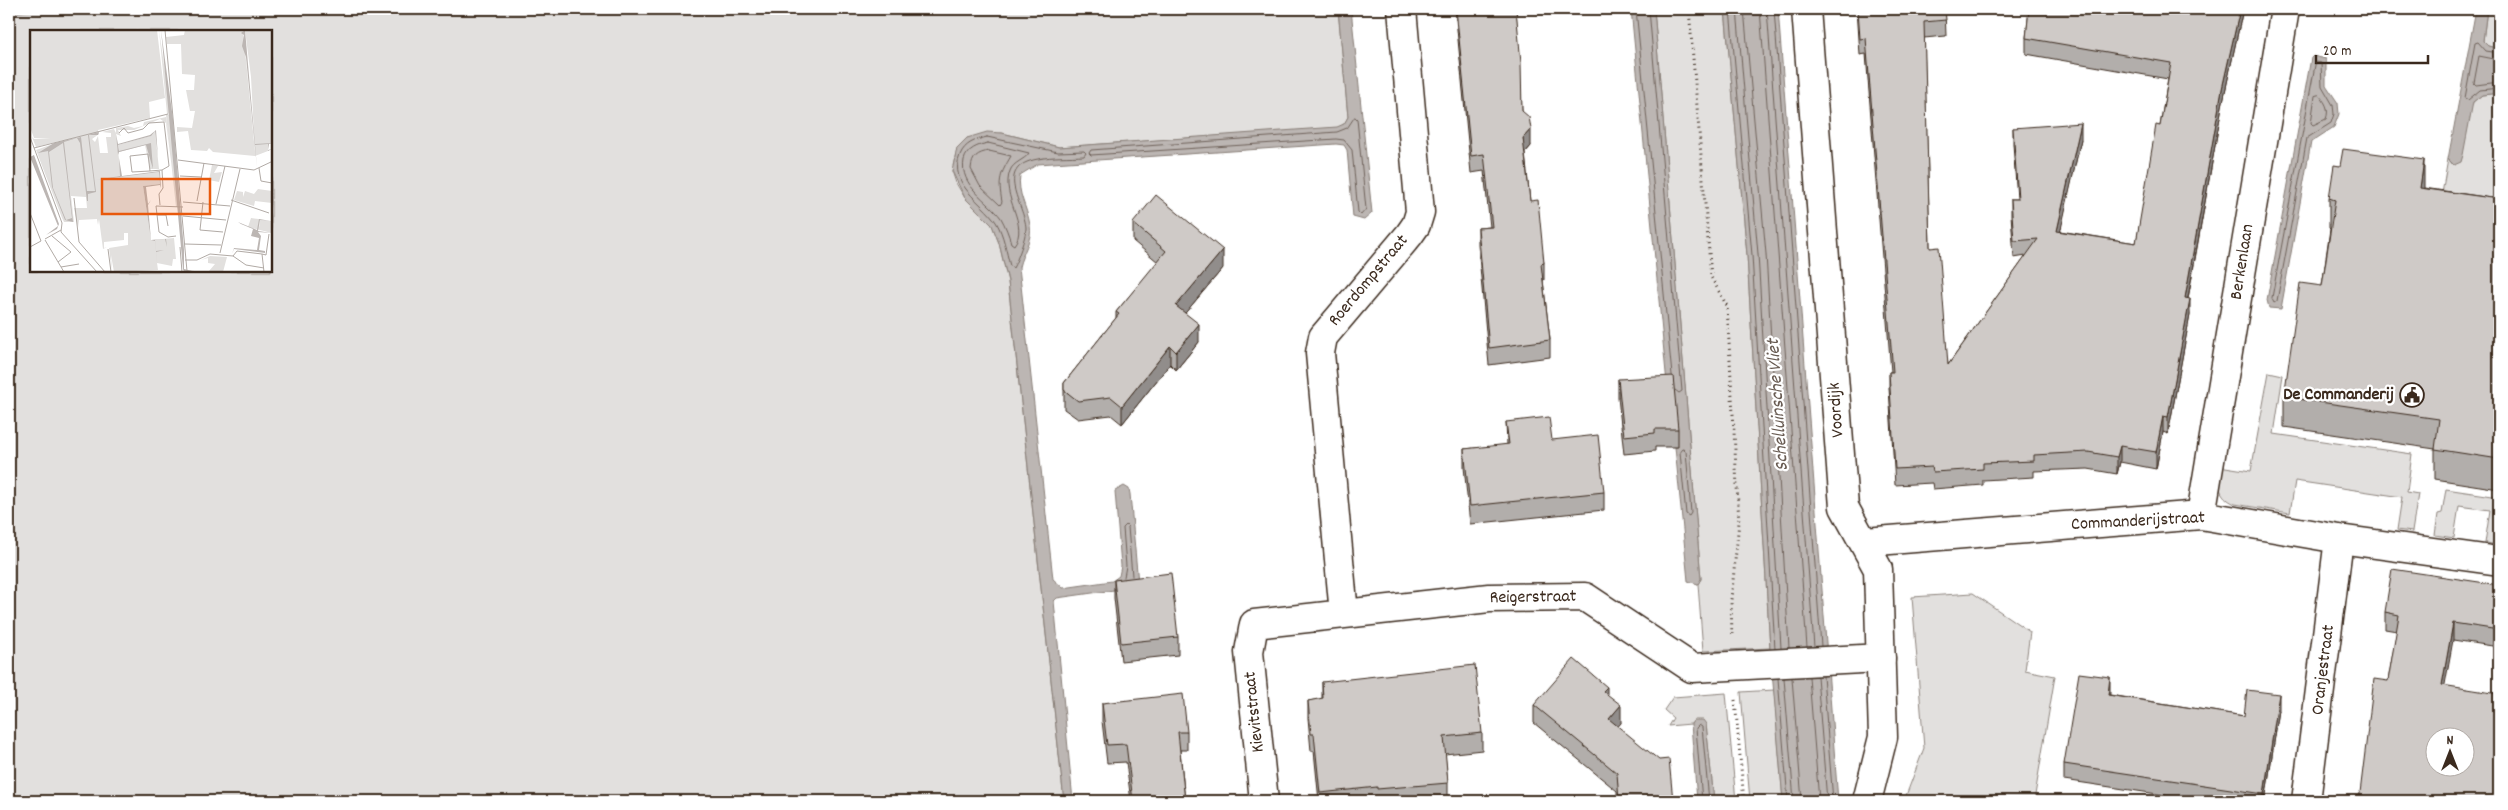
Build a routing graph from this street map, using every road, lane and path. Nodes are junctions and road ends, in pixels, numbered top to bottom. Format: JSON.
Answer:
{"nodes":[{"id":1,"x":1402,"y":9,"type":"edge"},
{"id":2,"x":1688,"y":9,"type":"edge"},
{"id":3,"x":1806,"y":9,"type":"edge"},
{"id":4,"x":2285,"y":9,"type":"edge"},
{"id":5,"x":2201,"y":515,"type":"junction"},
{"id":6,"x":2339,"y":539,"type":"junction"},
{"id":7,"x":1865,"y":542,"type":"junction"},
{"id":8,"x":2499,"y":561,"type":"edge"},
{"id":9,"x":1344,"y":614,"type":"junction"},
{"id":10,"x":1254,"y":624,"type":"joint"},
{"id":11,"x":1881,"y":658,"type":"junction"},
{"id":12,"x":1732,"y":668,"type":"junction"},
{"id":13,"x":1264,"y":801,"type":"edge"},
{"id":14,"x":1744,"y":801,"type":"edge"},
{"id":15,"x":1867,"y":801,"type":"edge"},
{"id":16,"x":2306,"y":801,"type":"edge"}],
"edges":[{"from":1,"to":9,"type":"street","name":"Roerdompstraat"},
{"from":2,"to":12,"type":"path"},
{"from":3,"to":7,"type":"street","name":"Voordijk"},
{"from":4,"to":5,"type":"street","name":"Berkenlaan"},
{"from":5,"to":6,"type":"street","name":"Commanderijstraat"},
{"from":5,"to":7,"type":"street","name":"Commanderijstraat"},
{"from":6,"to":8,"type":"street","name":"Commanderijstraat"},
{"from":6,"to":16,"type":"street","name":"Oranjestraat"},
{"from":7,"to":11,"type":"street","name":"Voordijk"},
{"from":9,"to":10,"type":"street","name":"Reigerstraat"},
{"from":9,"to":12,"type":"street","name":"Reigerstraat"},
{"from":10,"to":13,"type":"street","name":"Kievitstraat"},
{"from":11,"to":12,"type":"street","name":"Reigerstraat"},
{"from":11,"to":15,"type":"street","name":"Voordijk"},
{"from":12,"to":14,"type":"path"}]}
